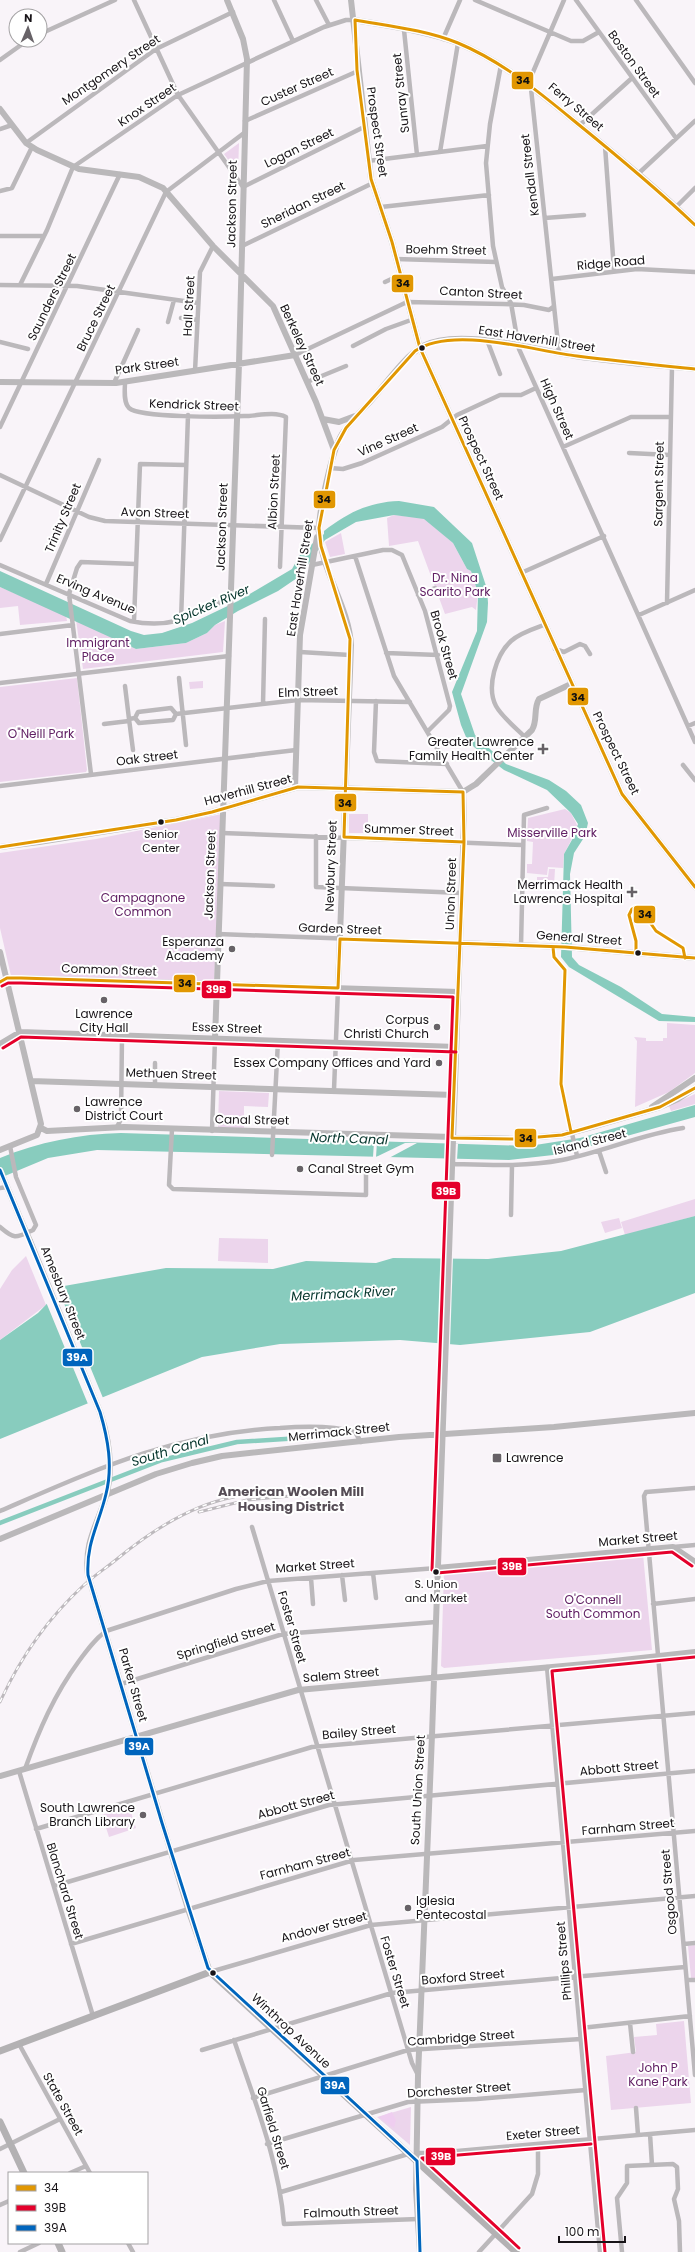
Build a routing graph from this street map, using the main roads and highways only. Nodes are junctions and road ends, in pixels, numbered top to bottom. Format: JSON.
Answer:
{"nodes":[{"id":1,"x":228,"y":0,"type":"edge"},
{"id":2,"x":351,"y":0,"type":"edge"},
{"id":3,"x":355,"y":20,"type":"junction"},
{"id":4,"x":0,"y":109,"type":"edge"},
{"id":5,"x":695,"y":224,"type":"edge"},
{"id":6,"x":241,"y":275,"type":"junction"},
{"id":7,"x":420,"y":348,"type":"junction"},
{"id":8,"x":295,"y":355,"type":"junction"},
{"id":9,"x":239,"y":364,"type":"junction"},
{"id":10,"x":695,"y":369,"type":"edge"},
{"id":11,"x":0,"y":382,"type":"edge"},
{"id":12,"x":358,"y":414,"type":"junction"},
{"id":13,"x":323,"y":419,"type":"junction"},
{"id":14,"x":334,"y":450,"type":"junction"},
{"id":15,"x":319,"y":530,"type":"junction"},
{"id":16,"x":571,"y":684,"type":"junction"},
{"id":17,"x":295,"y":788,"type":"junction"},
{"id":18,"x":345,"y":788,"type":"junction"},
{"id":19,"x":463,"y":792,"type":"junction"},
{"id":20,"x":223,"y":809,"type":"junction"},
{"id":21,"x":0,"y":847,"type":"edge"},
{"id":22,"x":695,"y":888,"type":"edge"},
{"id":23,"x":460,"y":943,"type":"junction"},
{"id":24,"x":0,"y":952,"type":"edge"},
{"id":25,"x":695,"y":958,"type":"edge"},
{"id":26,"x":7,"y":978,"type":"junction"},
{"id":27,"x":0,"y":982,"type":"edge"},
{"id":28,"x":216,"y":984,"type":"junction"},
{"id":29,"x":338,"y":988,"type":"junction"},
{"id":30,"x":458,"y":992,"type":"junction"},
{"id":31,"x":20,"y":1032,"type":"junction"},
{"id":32,"x":215,"y":1039,"type":"junction"},
{"id":33,"x":0,"y":1044,"type":"edge"},
{"id":34,"x":456,"y":1047,"type":"junction"},
{"id":35,"x":694,"y":1079,"type":"edge"},
{"id":36,"x":31,"y":1080,"type":"junction"},
{"id":37,"x":695,"y":1088,"type":"edge"},
{"id":38,"x":454,"y":1095,"type":"junction"},
{"id":39,"x":651,"y":1108,"type":"junction"},
{"id":40,"x":41,"y":1128,"type":"junction"},
{"id":41,"x":452,"y":1141,"type":"junction"},
{"id":42,"x":0,"y":1150,"type":"edge"},
{"id":43,"x":0,"y":1170,"type":"edge"},
{"id":44,"x":446,"y":1329,"type":"joint"},
{"id":45,"x":695,"y":1413,"type":"edge"},
{"id":46,"x":443,"y":1434,"type":"junction"},
{"id":47,"x":106,"y":1493,"type":"junction"},
{"id":48,"x":0,"y":1538,"type":"edge"},
{"id":49,"x":695,"y":1562,"type":"edge"},
{"id":50,"x":437,"y":1568,"type":"junction"},
{"id":51,"x":695,"y":1652,"type":"edge"},
{"id":52,"x":434,"y":1678,"type":"junction"},
{"id":53,"x":136,"y":1737,"type":"junction"},
{"id":54,"x":0,"y":1776,"type":"edge"},
{"id":55,"x":210,"y":1972,"type":"junction"},
{"id":56,"x":0,"y":2051,"type":"edge"},
{"id":57,"x":0,"y":2122,"type":"edge"},
{"id":58,"x":417,"y":2161,"type":"junction"},
{"id":59,"x":24,"y":2172,"type":"edge"},
{"id":60,"x":420,"y":2252,"type":"edge"},
{"id":61,"x":516,"y":2252,"type":"edge"}],
"edges":[{"from":1,"to":6,"type":"main road","name":"Jackson Street"},
{"from":2,"to":3,"type":"main road","name":"Prospect Street"},
{"from":3,"to":5,"type":"main road","name":"Ferry Street"},
{"from":3,"to":7,"type":"main road","name":"Prospect Street"},
{"from":4,"to":6,"type":"main road","name":"Berkeley Street"},
{"from":6,"to":8,"type":"main road","name":"Berkeley Street"},
{"from":6,"to":9,"type":"main road","name":"Jackson Street"},
{"from":7,"to":10,"type":"main road","name":"East Haverhill Street"},
{"from":7,"to":12,"type":"main road","name":"East Haverhill Street"},
{"from":7,"to":16,"type":"main road","name":"Prospect Street"},
{"from":8,"to":9,"type":"main road","name":"Park Street"},
{"from":8,"to":13,"type":"main road","name":"Berkeley Street"},
{"from":9,"to":11,"type":"main road","name":"Park Street"},
{"from":9,"to":20,"type":"main road","name":"Jackson Street"},
{"from":12,"to":13,"type":"main road"},
{"from":12,"to":14,"type":"main road","name":"East Haverhill Street"},
{"from":13,"to":14,"type":"main road","name":"Berkeley Street"},
{"from":14,"to":15,"type":"main road","name":"East Haverhill Street"},
{"from":15,"to":17,"type":"main road","name":"East Haverhill Street"},
{"from":15,"to":18,"type":"main road","name":"Newbury Street"},
{"from":16,"to":19,"type":"main road"},
{"from":16,"to":22,"type":"main road","name":"Prospect Street"},
{"from":17,"to":18,"type":"main road","name":"Haverhill Street"},
{"from":17,"to":20,"type":"main road","name":"Haverhill Street"},
{"from":18,"to":19,"type":"main road","name":"Haverhill Street"},
{"from":18,"to":29,"type":"main road","name":"Newbury Street"},
{"from":19,"to":23,"type":"main road","name":"Union Street"},
{"from":20,"to":21,"type":"main road","name":"Haverhill Street"},
{"from":20,"to":28,"type":"main road","name":"Jackson Street"},
{"from":23,"to":25,"type":"main road","name":"General Street"},
{"from":23,"to":30,"type":"main road","name":"Union Street"},
{"from":24,"to":26,"type":"main road"},
{"from":26,"to":27,"type":"main road"},
{"from":26,"to":28,"type":"main road","name":"Common Street"},
{"from":26,"to":31,"type":"main road"},
{"from":28,"to":29,"type":"main road","name":"Common Street"},
{"from":28,"to":32,"type":"main road","name":"Jackson Street"},
{"from":29,"to":30,"type":"main road","name":"Common Street"},
{"from":30,"to":34,"type":"main road","name":"Union Street"},
{"from":31,"to":32,"type":"main road","name":"Essex Street"},
{"from":31,"to":33,"type":"main road"},
{"from":31,"to":36,"type":"main road"},
{"from":32,"to":34,"type":"main road","name":"Essex Street"},
{"from":34,"to":38,"type":"main road","name":"Union Street"},
{"from":35,"to":39,"type":"main road","name":"Canal Street"},
{"from":36,"to":38,"type":"main road","name":"Methuen Street"},
{"from":36,"to":40,"type":"main road"},
{"from":37,"to":39,"type":"main road","name":"Canal Street"},
{"from":38,"to":41,"type":"main road","name":"Union Street"},
{"from":39,"to":41,"type":"main road","name":"Canal Street"},
{"from":40,"to":41,"type":"main road","name":"Canal Street"},
{"from":40,"to":42,"type":"main road"},
{"from":41,"to":44,"type":"main road","name":"Union Street"},
{"from":43,"to":47,"type":"main road","name":"Amesbury Street","bridge":true},
{"from":44,"to":46,"type":"main road","name":"South Union Street"},
{"from":45,"to":46,"type":"main road","name":"Merrimack Street"},
{"from":46,"to":47,"type":"main road","name":"Merrimack Street"},
{"from":46,"to":50,"type":"main road","name":"South Union Street"},
{"from":47,"to":48,"type":"main road","name":"Merrimack Street"},
{"from":47,"to":53,"type":"main road","name":"Parker Street"},
{"from":49,"to":50,"type":"main road","name":"Market Street"},
{"from":50,"to":52,"type":"main road","name":"South Union Street"},
{"from":51,"to":52,"type":"main road","name":"Salem Street"},
{"from":52,"to":53,"type":"main road","name":"Salem Street"},
{"from":52,"to":58,"type":"main road","name":"South Union Street"},
{"from":53,"to":54,"type":"main road","name":"Salem Street"},
{"from":53,"to":55,"type":"main road","name":"Parker Street"},
{"from":55,"to":56,"type":"main road","name":"Andover Street"},
{"from":55,"to":58,"type":"main road","name":"Winthrop Avenue"},
{"from":57,"to":59,"type":"main road"},
{"from":58,"to":60,"type":"main road","name":"South Union Street"},
{"from":58,"to":61,"type":"main road","name":"Winthrop Avenue"}]}
